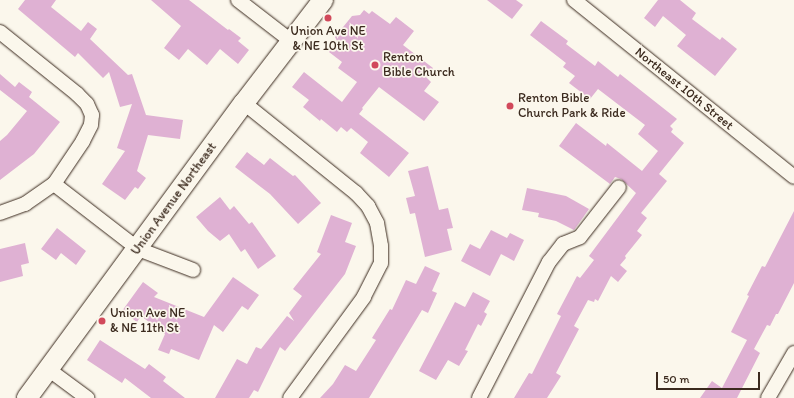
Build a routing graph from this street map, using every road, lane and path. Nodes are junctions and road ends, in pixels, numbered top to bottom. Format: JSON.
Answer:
{"nodes":[{"id":1,"x":238,"y":0,"type":"edge"},
{"id":2,"x":323,"y":0,"type":"edge"},
{"id":3,"x":574,"y":0,"type":"edge"},
{"id":4,"x":0,"y":32,"type":"edge"},
{"id":5,"x":291,"y":41,"type":"junction"},
{"id":6,"x":244,"y":103,"type":"junction"},
{"id":7,"x":794,"y":177,"type":"edge"},
{"id":8,"x":54,"y":184,"type":"junction"},
{"id":9,"x":619,"y":187,"type":"dead end"},
{"id":10,"x":0,"y":213,"type":"edge"},
{"id":11,"x":138,"y":249,"type":"junction"},
{"id":12,"x":193,"y":270,"type":"dead end"},
{"id":13,"x":794,"y":354,"type":"edge"},
{"id":14,"x":48,"y":369,"type":"junction"},
{"id":15,"x":27,"y":398,"type":"edge"},
{"id":16,"x":87,"y":398,"type":"edge"},
{"id":17,"x":290,"y":398,"type":"edge"},
{"id":18,"x":479,"y":398,"type":"edge"},
{"id":19,"x":768,"y":398,"type":"edge"}],
"edges":[{"from":1,"to":5,"type":"street"},
{"from":2,"to":5,"type":"street","name":"Union Avenue Northeast"},
{"from":3,"to":7,"type":"street","name":"Northeast 10th Street"},
{"from":4,"to":8,"type":"street"},
{"from":5,"to":6,"type":"street","name":"Union Avenue Northeast"},
{"from":6,"to":11,"type":"street","name":"Union Avenue Northeast"},
{"from":6,"to":17,"type":"street"},
{"from":8,"to":10,"type":"street"},
{"from":8,"to":11,"type":"street"},
{"from":9,"to":18,"type":"street"},
{"from":11,"to":12,"type":"street"},
{"from":11,"to":14,"type":"street","name":"Union Avenue Northeast"},
{"from":13,"to":19,"type":"street"},
{"from":14,"to":15,"type":"street","name":"Union Avenue Northeast"},
{"from":14,"to":16,"type":"street"}]}
